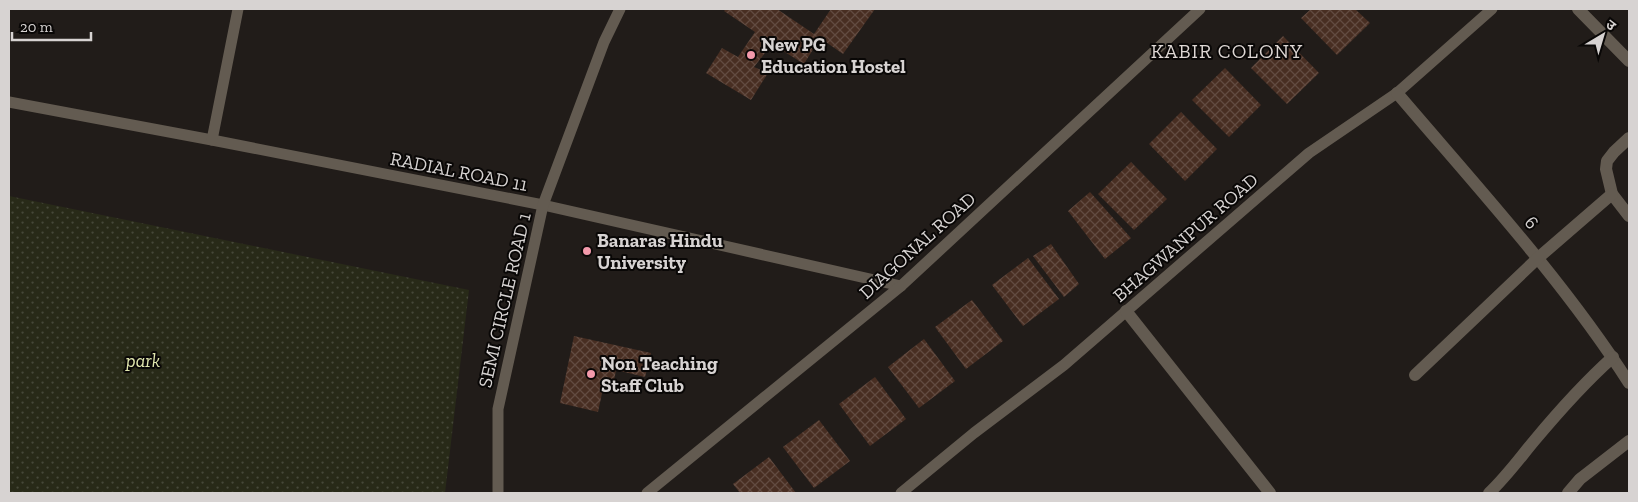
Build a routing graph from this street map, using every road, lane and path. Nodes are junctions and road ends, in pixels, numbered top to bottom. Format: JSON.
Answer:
{"nodes":[{"id":1,"x":238,"y":9,"type":"edge"},
{"id":2,"x":620,"y":9,"type":"edge"},
{"id":3,"x":1200,"y":9,"type":"edge"},
{"id":4,"x":1492,"y":9,"type":"edge"},
{"id":5,"x":1578,"y":9,"type":"edge"},
{"id":6,"x":1629,"y":61,"type":"edge"},
{"id":7,"x":1397,"y":92,"type":"junction"},
{"id":8,"x":9,"y":102,"type":"edge"},
{"id":9,"x":1629,"y":138,"type":"edge"},
{"id":10,"x":212,"y":140,"type":"junction"},
{"id":11,"x":1612,"y":194,"type":"junction"},
{"id":12,"x":543,"y":206,"type":"junction"},
{"id":13,"x":1629,"y":216,"type":"edge"},
{"id":14,"x":1538,"y":258,"type":"junction"},
{"id":15,"x":901,"y":286,"type":"junction"},
{"id":16,"x":1126,"y":311,"type":"junction"},
{"id":17,"x":1612,"y":357,"type":"junction"},
{"id":18,"x":1415,"y":375,"type":"dead end"},
{"id":19,"x":1629,"y":383,"type":"edge"},
{"id":20,"x":1629,"y":441,"type":"edge"},
{"id":21,"x":498,"y":493,"type":"edge"},
{"id":22,"x":647,"y":493,"type":"edge"},
{"id":23,"x":901,"y":493,"type":"edge"},
{"id":24,"x":1270,"y":493,"type":"edge"},
{"id":25,"x":1489,"y":493,"type":"edge"},
{"id":26,"x":1568,"y":493,"type":"edge"}],
"edges":[{"from":1,"to":10,"type":"lane"},
{"from":2,"to":12,"type":"lane","name":"SEMI CIRCLE ROAD 1"},
{"from":3,"to":15,"type":"lane","name":"DIAGONAL ROAD"},
{"from":4,"to":7,"type":"lane","name":"BHAGWANPUR ROAD"},
{"from":5,"to":6,"type":"street"},
{"from":7,"to":14,"type":"street","name":"6"},
{"from":7,"to":16,"type":"lane","name":"BHAGWANPUR ROAD"},
{"from":8,"to":10,"type":"lane","name":"RADIAL ROAD 11"},
{"from":9,"to":11,"type":"street"},
{"from":10,"to":12,"type":"lane","name":"RADIAL ROAD 11"},
{"from":11,"to":13,"type":"street"},
{"from":11,"to":14,"type":"street"},
{"from":12,"to":15,"type":"lane","name":"RADIAL ROAD 11"},
{"from":12,"to":21,"type":"lane","name":"SEMI CIRCLE ROAD 1"},
{"from":14,"to":17,"type":"street","name":"6"},
{"from":14,"to":18,"type":"street"},
{"from":15,"to":22,"type":"lane","name":"DIAGONAL ROAD"},
{"from":16,"to":23,"type":"lane","name":"BHAGWANPUR ROAD"},
{"from":16,"to":24,"type":"street"},
{"from":17,"to":19,"type":"street","name":"6"},
{"from":17,"to":25,"type":"street"},
{"from":20,"to":26,"type":"street"}]}
